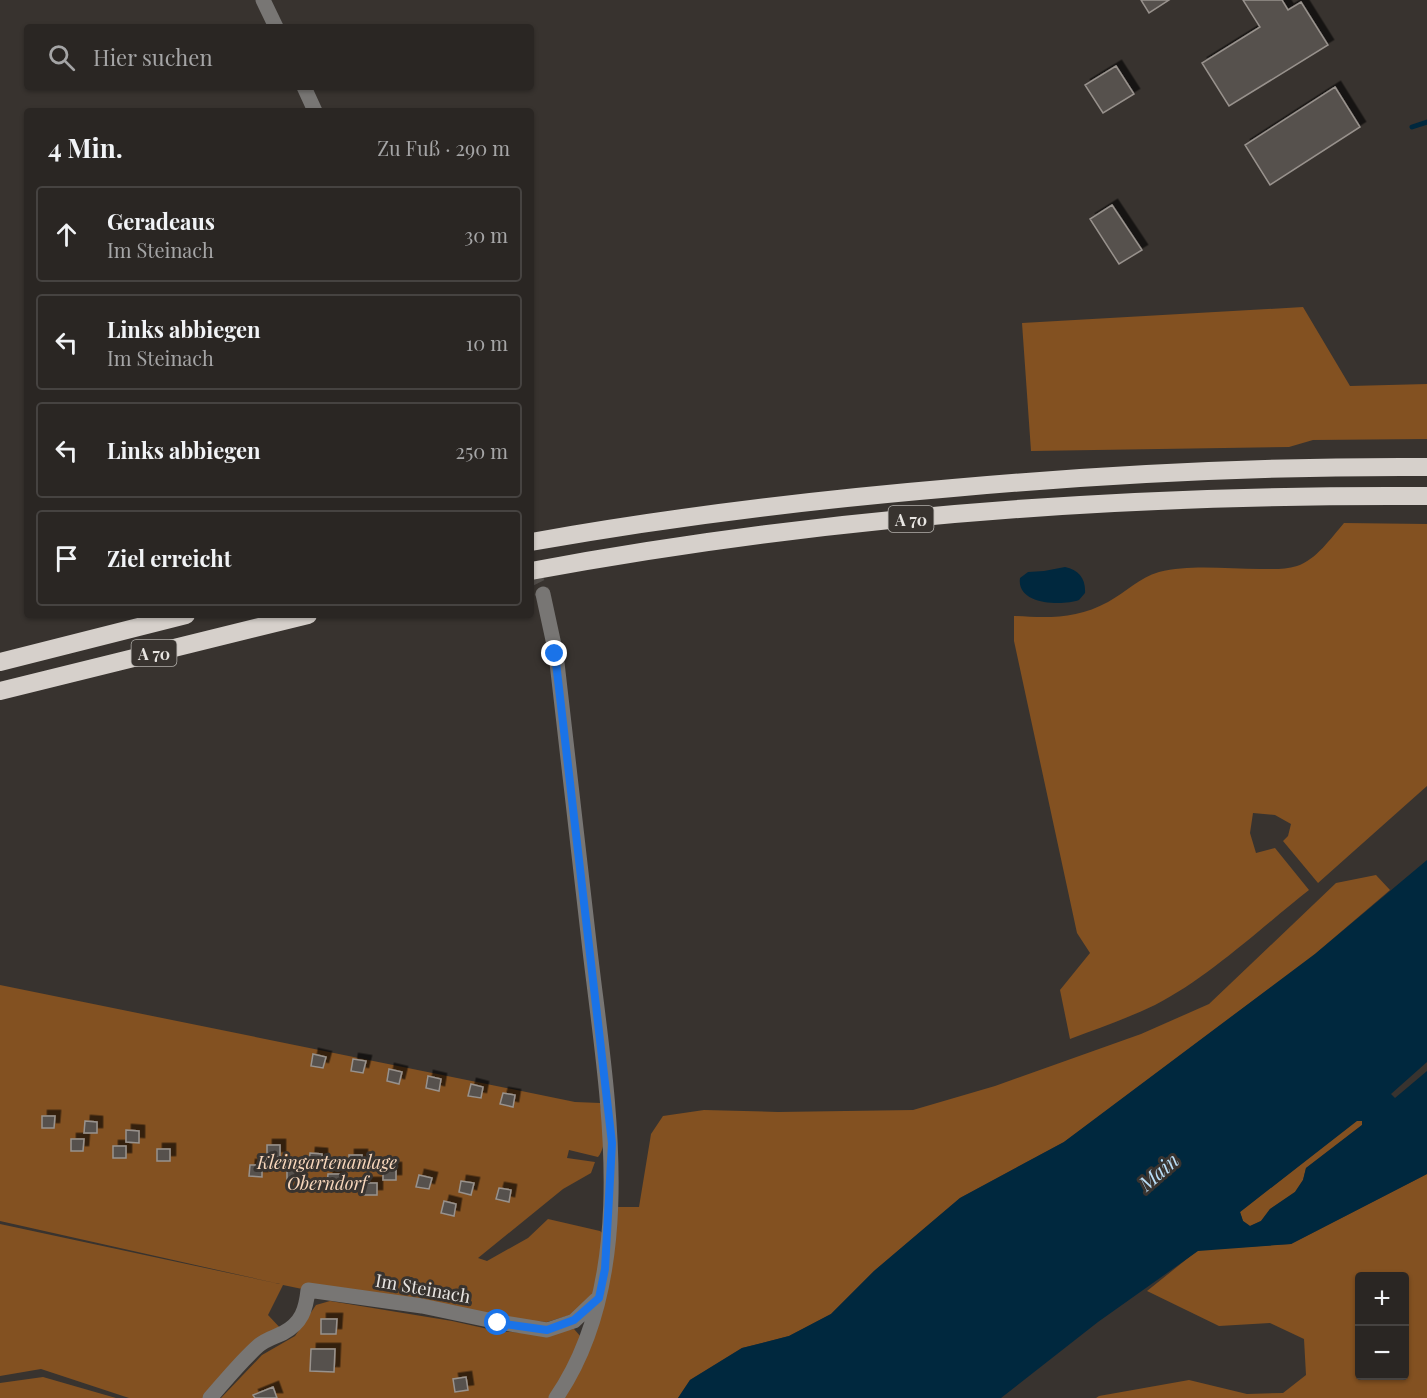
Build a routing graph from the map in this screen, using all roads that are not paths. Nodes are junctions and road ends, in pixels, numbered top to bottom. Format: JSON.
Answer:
{"nodes":[{"id":1,"x":263,"y":0,"type":"edge"},
{"id":2,"x":275,"y":24,"type":"edge"},
{"id":3,"x":305,"y":90,"type":"edge"},
{"id":4,"x":314,"y":108,"type":"edge"},
{"id":5,"x":1427,"y":467,"type":"edge"},
{"id":6,"x":1427,"y":496,"type":"edge"},
{"id":7,"x":534,"y":542,"type":"edge"},
{"id":8,"x":534,"y":571,"type":"edge"},
{"id":9,"x":543,"y":594,"type":"tunnel mouth"},
{"id":10,"x":174,"y":618,"type":"edge"},
{"id":11,"x":296,"y":618,"type":"edge"},
{"id":12,"x":0,"y":662,"type":"edge"},
{"id":13,"x":0,"y":691,"type":"edge"},
{"id":14,"x":599,"y":1298,"type":"junction"},
{"id":15,"x":210,"y":1398,"type":"edge"},
{"id":16,"x":556,"y":1398,"type":"edge"}],
"edges":[{"from":1,"to":2,"type":"street"},
{"from":3,"to":4,"type":"street"},
{"from":5,"to":7,"type":"highway","number":"A 70"},
{"from":6,"to":8,"type":"highway","number":"A 70"},
{"from":9,"to":14,"type":"street"},
{"from":10,"to":12,"type":"highway","number":"A 70"},
{"from":11,"to":13,"type":"highway","number":"A 70"},
{"from":14,"to":15,"type":"street","name":"Im Steinach"},
{"from":14,"to":16,"type":"street"}]}
